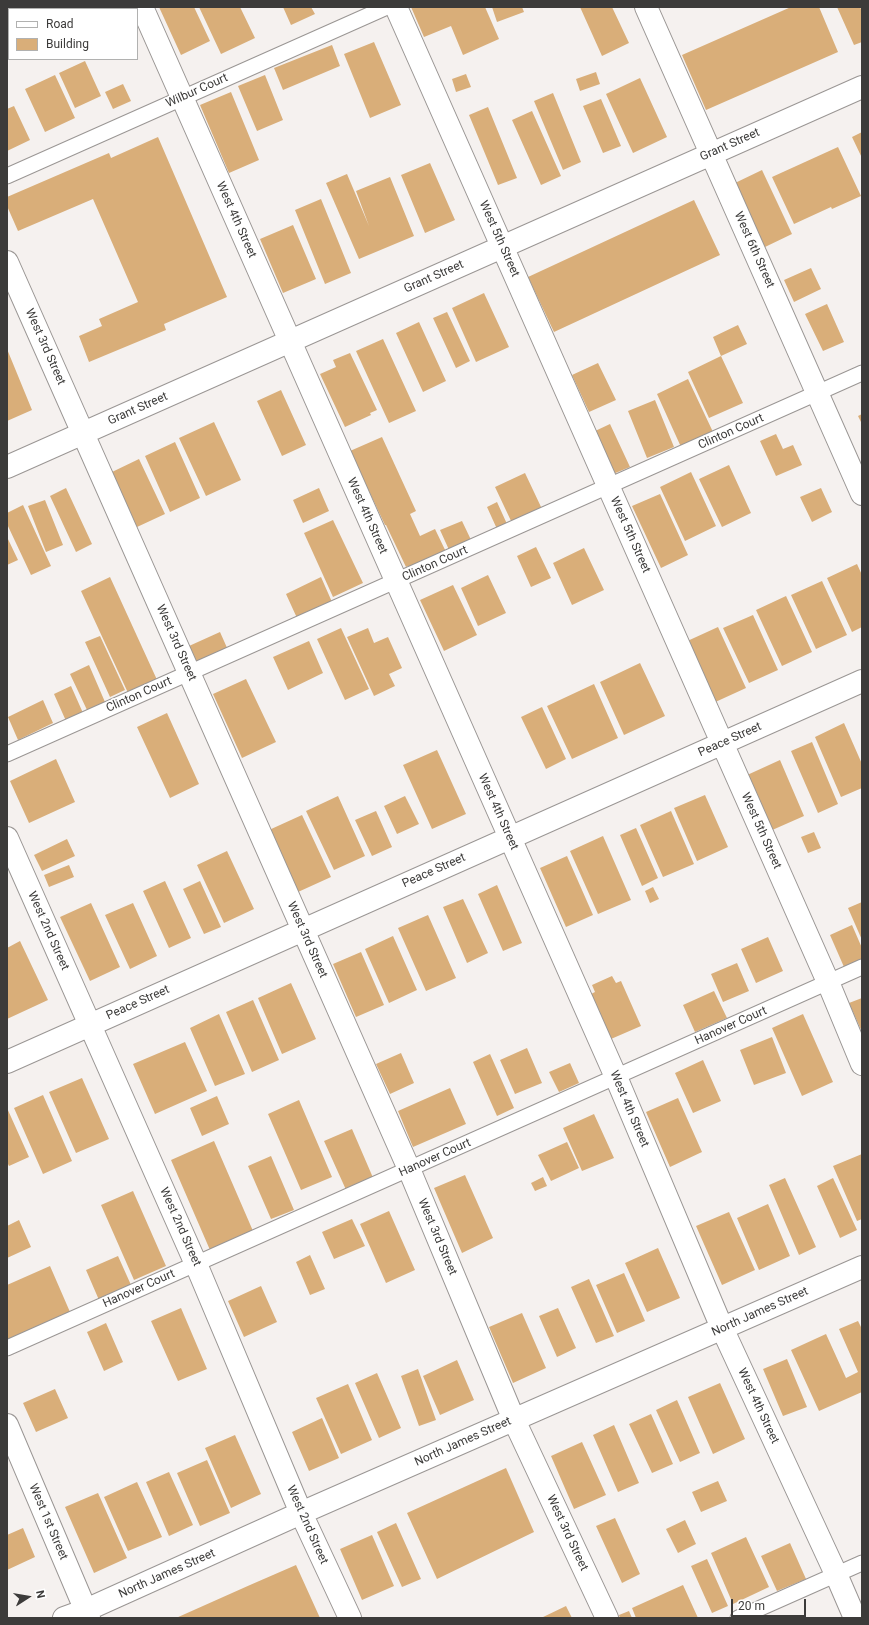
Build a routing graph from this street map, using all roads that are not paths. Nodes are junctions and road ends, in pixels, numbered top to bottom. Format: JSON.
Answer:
{"nodes":[{"id":1,"x":142,"y":7,"type":"edge"},
{"id":2,"x":387,"y":7,"type":"edge"},
{"id":3,"x":396,"y":7,"type":"edge"},
{"id":4,"x":646,"y":7,"type":"edge"},
{"id":5,"x":862,"y":87,"type":"edge"},
{"id":6,"x":182,"y":98,"type":"junction"},
{"id":7,"x":711,"y":154,"type":"junction"},
{"id":8,"x":7,"y":176,"type":"edge"},
{"id":9,"x":502,"y":247,"type":"junction"},
{"id":10,"x":7,"y":262,"type":"edge"},
{"id":11,"x":290,"y":342,"type":"junction"},
{"id":12,"x":862,"y":374,"type":"edge"},
{"id":13,"x":817,"y":393,"type":"junction"},
{"id":14,"x":83,"y":434,"type":"junction"},
{"id":15,"x":7,"y":467,"type":"edge"},
{"id":16,"x":608,"y":486,"type":"junction"},
{"id":17,"x":862,"y":494,"type":"edge"},
{"id":18,"x":396,"y":581,"type":"junction"},
{"id":19,"x":189,"y":673,"type":"junction"},
{"id":20,"x":862,"y":681,"type":"edge"},
{"id":21,"x":722,"y":743,"type":"junction"},
{"id":22,"x":7,"y":754,"type":"edge"},
{"id":23,"x":7,"y":838,"type":"edge"},
{"id":24,"x":510,"y":838,"type":"junction"},
{"id":25,"x":303,"y":930,"type":"junction"},
{"id":26,"x":862,"y":967,"type":"edge"},
{"id":27,"x":828,"y":982,"type":"junction"},
{"id":28,"x":90,"y":1025,"type":"junction"},
{"id":29,"x":7,"y":1062,"type":"edge"},
{"id":30,"x":862,"y":1064,"type":"edge"},
{"id":31,"x":616,"y":1077,"type":"junction"},
{"id":32,"x":409,"y":1169,"type":"junction"},
{"id":33,"x":196,"y":1264,"type":"junction"},
{"id":34,"x":862,"y":1267,"type":"edge"},
{"id":35,"x":722,"y":1328,"type":"junction"},
{"id":36,"x":7,"y":1348,"type":"edge"},
{"id":37,"x":514,"y":1420,"type":"junction"},
{"id":38,"x":7,"y":1425,"type":"edge"},
{"id":39,"x":301,"y":1513,"type":"junction"},
{"id":40,"x":862,"y":1563,"type":"edge"},
{"id":41,"x":836,"y":1574,"type":"junction"},
{"id":42,"x":87,"y":1614,"type":"edge"},
{"id":43,"x":64,"y":1618,"type":"edge"},
{"id":44,"x":350,"y":1618,"type":"edge"},
{"id":45,"x":607,"y":1618,"type":"edge"},
{"id":46,"x":738,"y":1618,"type":"edge"},
{"id":47,"x":855,"y":1618,"type":"edge"}],
"edges":[{"from":1,"to":6,"type":"street","name":"West 4th Street"},
{"from":2,"to":6,"type":"lane","name":"Wilbur Court"},
{"from":3,"to":9,"type":"street","name":"West 5th Street"},
{"from":4,"to":7,"type":"street","name":"West 6th Street"},
{"from":5,"to":7,"type":"street","name":"Grant Street"},
{"from":6,"to":8,"type":"lane","name":"Wilbur Court"},
{"from":6,"to":11,"type":"street","name":"West 4th Street"},
{"from":7,"to":9,"type":"street","name":"Grant Street"},
{"from":7,"to":13,"type":"street","name":"West 6th Street"},
{"from":9,"to":11,"type":"street","name":"Grant Street"},
{"from":9,"to":16,"type":"street","name":"West 5th Street"},
{"from":10,"to":14,"type":"street","name":"West 3rd Street"},
{"from":11,"to":14,"type":"street","name":"Grant Street"},
{"from":11,"to":18,"type":"street","name":"West 4th Street"},
{"from":12,"to":13,"type":"lane","name":"Clinton Court"},
{"from":13,"to":16,"type":"lane","name":"Clinton Court"},
{"from":13,"to":17,"type":"street","name":"West 6th Street"},
{"from":14,"to":15,"type":"street","name":"Grant Street"},
{"from":14,"to":19,"type":"street","name":"West 3rd Street"},
{"from":16,"to":18,"type":"lane","name":"Clinton Court"},
{"from":16,"to":21,"type":"street","name":"West 5th Street"},
{"from":18,"to":19,"type":"lane","name":"Clinton Court"},
{"from":18,"to":24,"type":"street","name":"West 4th Street"},
{"from":19,"to":22,"type":"lane","name":"Clinton Court"},
{"from":19,"to":25,"type":"street","name":"West 3rd Street"},
{"from":20,"to":21,"type":"street","name":"Peace Street"},
{"from":21,"to":24,"type":"street","name":"Peace Street"},
{"from":21,"to":27,"type":"street","name":"West 5th Street"},
{"from":23,"to":28,"type":"street","name":"West 2nd Street"},
{"from":24,"to":25,"type":"street","name":"Peace Street"},
{"from":24,"to":31,"type":"street","name":"West 4th Street"},
{"from":25,"to":28,"type":"street","name":"Peace Street"},
{"from":25,"to":32,"type":"street","name":"West 3rd Street"},
{"from":26,"to":27,"type":"lane","name":"Hanover Court"},
{"from":27,"to":30,"type":"street","name":"West 5th Street"},
{"from":27,"to":31,"type":"lane","name":"Hanover Court"},
{"from":28,"to":29,"type":"street","name":"Peace Street"},
{"from":28,"to":33,"type":"street","name":"West 2nd Street"},
{"from":31,"to":32,"type":"lane","name":"Hanover Court"},
{"from":31,"to":35,"type":"street","name":"West 4th Street"},
{"from":32,"to":33,"type":"lane","name":"Hanover Court"},
{"from":32,"to":37,"type":"street","name":"West 3rd Street"},
{"from":33,"to":36,"type":"lane","name":"Hanover Court"},
{"from":33,"to":39,"type":"street","name":"West 2nd Street"},
{"from":34,"to":35,"type":"street","name":"North James Street"},
{"from":35,"to":37,"type":"street","name":"North James Street"},
{"from":35,"to":41,"type":"street","name":"West 4th Street"},
{"from":37,"to":39,"type":"street","name":"North James Street"},
{"from":37,"to":45,"type":"street","name":"West 3rd Street"},
{"from":38,"to":42,"type":"street","name":"West 1st Street"},
{"from":39,"to":42,"type":"street","name":"North James Street"},
{"from":39,"to":44,"type":"street","name":"West 2nd Street"},
{"from":40,"to":41,"type":"lane"},
{"from":41,"to":46,"type":"lane"},
{"from":41,"to":47,"type":"street","name":"West 4th Street"},
{"from":42,"to":43,"type":"street","name":"North James Street"}]}
